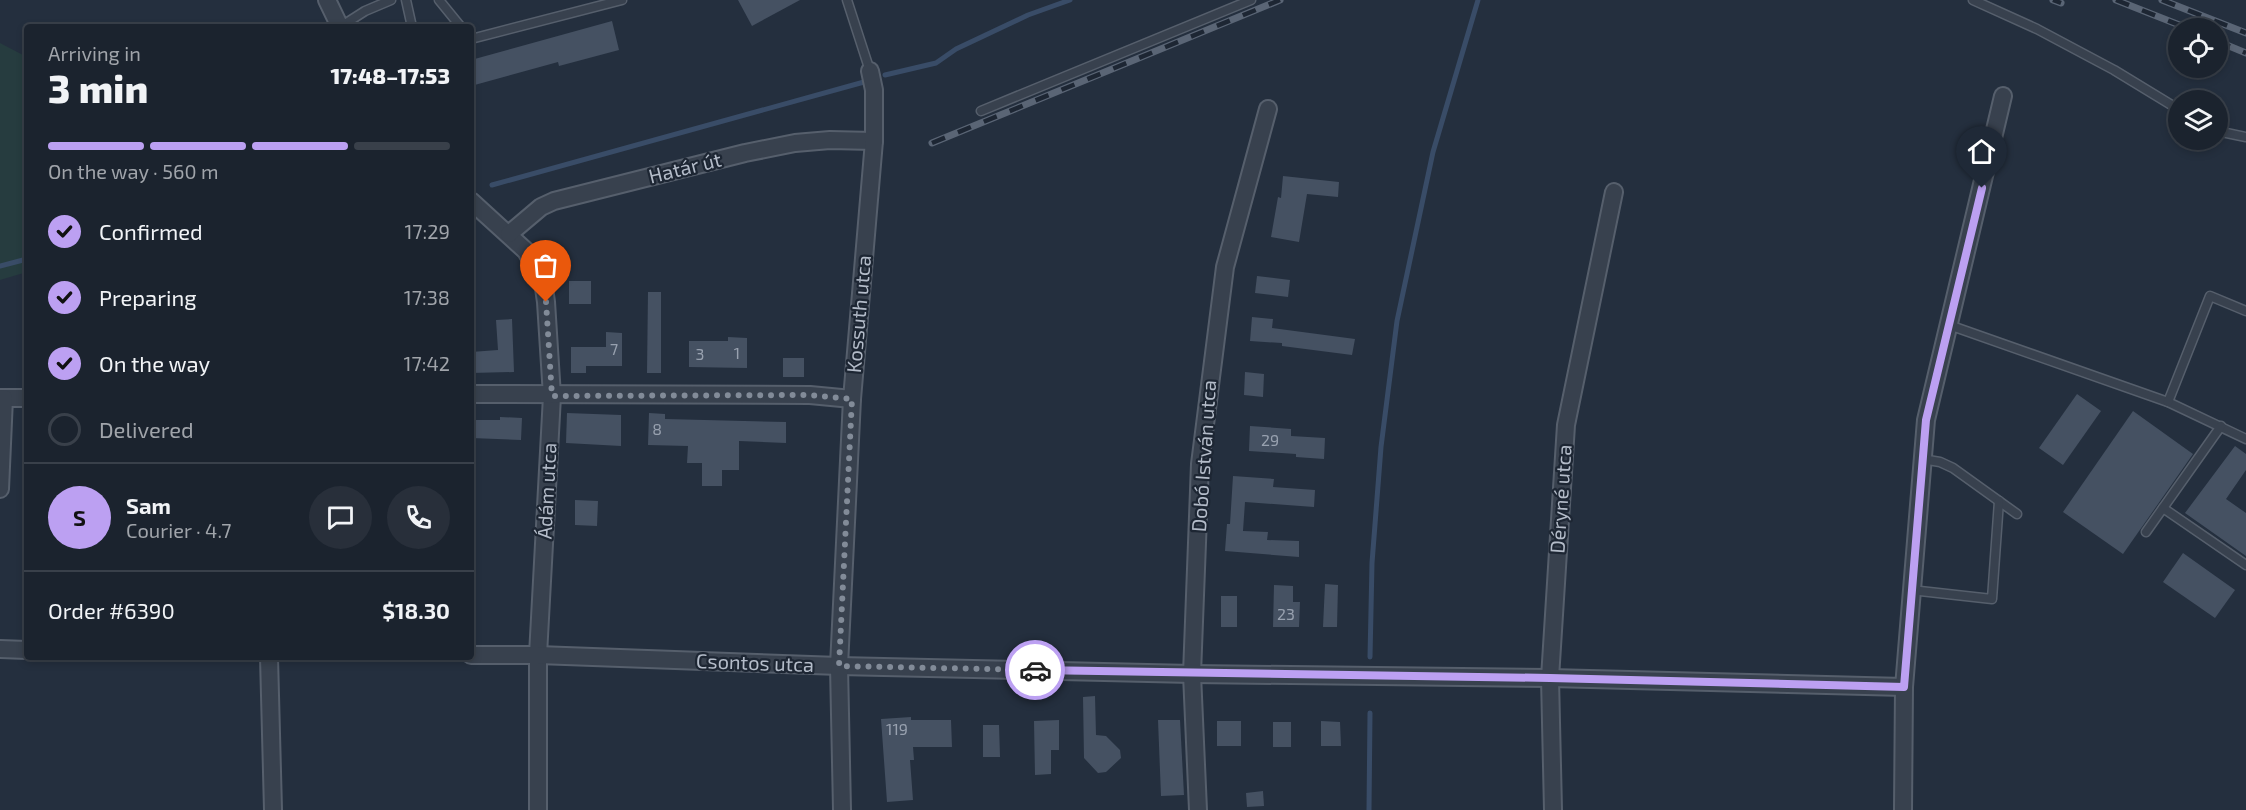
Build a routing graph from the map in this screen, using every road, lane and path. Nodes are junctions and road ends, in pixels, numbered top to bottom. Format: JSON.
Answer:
{"nodes":[{"id":1,"x":327,"y":0,"type":"edge"},
{"id":2,"x":391,"y":0,"type":"edge"},
{"id":3,"x":406,"y":0,"type":"edge"},
{"id":4,"x":439,"y":0,"type":"edge"},
{"id":5,"x":622,"y":0,"type":"edge"},
{"id":6,"x":847,"y":0,"type":"edge"},
{"id":7,"x":1251,"y":0,"type":"edge"},
{"id":8,"x":1973,"y":0,"type":"edge"},
{"id":9,"x":339,"y":24,"type":"edge"},
{"id":10,"x":345,"y":24,"type":"edge"},
{"id":11,"x":411,"y":24,"type":"edge"},
{"id":12,"x":459,"y":24,"type":"edge"},
{"id":13,"x":474,"y":38,"type":"edge"},
{"id":14,"x":870,"y":71,"type":"joint"},
{"id":15,"x":2003,"y":96,"type":"dead end"},
{"id":16,"x":2168,"y":103,"type":"edge"},
{"id":17,"x":1268,"y":109,"type":"dead end"},
{"id":18,"x":981,"y":111,"type":"dead end"},
{"id":19,"x":2228,"y":133,"type":"edge"},
{"id":20,"x":2246,"y":137,"type":"edge"},
{"id":21,"x":874,"y":141,"type":"junction"},
{"id":22,"x":1614,"y":192,"type":"dead end"},
{"id":23,"x":474,"y":204,"type":"edge"},
{"id":24,"x":509,"y":234,"type":"junction"},
{"id":25,"x":2246,"y":311,"type":"edge"},
{"id":26,"x":1949,"y":325,"type":"junction"},
{"id":27,"x":474,"y":394,"type":"edge"},
{"id":28,"x":552,"y":396,"type":"junction"},
{"id":29,"x":2,"y":398,"type":"edge"},
{"id":30,"x":24,"y":398,"type":"edge"},
{"id":31,"x":852,"y":399,"type":"junction"},
{"id":32,"x":2168,"y":402,"type":"junction"},
{"id":33,"x":2222,"y":426,"type":"junction"},
{"id":34,"x":2246,"y":439,"type":"edge"},
{"id":35,"x":1922,"y":459,"type":"junction"},
{"id":36,"x":0,"y":489,"type":"edge"},
{"id":37,"x":1999,"y":501,"type":"junction"},
{"id":38,"x":2163,"y":508,"type":"junction"},
{"id":39,"x":2017,"y":514,"type":"dead end"},
{"id":40,"x":2146,"y":532,"type":"dead end"},
{"id":41,"x":2246,"y":565,"type":"edge"},
{"id":42,"x":1911,"y":590,"type":"junction"},
{"id":43,"x":0,"y":649,"type":"edge"},
{"id":44,"x":24,"y":650,"type":"edge"},
{"id":45,"x":538,"y":655,"type":"junction"},
{"id":46,"x":474,"y":656,"type":"edge"},
{"id":47,"x":269,"y":660,"type":"edge"},
{"id":48,"x":839,"y":666,"type":"junction"},
{"id":49,"x":1192,"y":674,"type":"junction"},
{"id":50,"x":1550,"y":678,"type":"junction"},
{"id":51,"x":1904,"y":687,"type":"junction"},
{"id":52,"x":273,"y":810,"type":"edge"},
{"id":53,"x":537,"y":810,"type":"edge"},
{"id":54,"x":842,"y":810,"type":"edge"},
{"id":55,"x":1198,"y":810,"type":"edge"},
{"id":56,"x":1553,"y":810,"type":"edge"},
{"id":57,"x":1903,"y":810,"type":"edge"}],
"edges":[{"from":1,"to":9,"type":"street"},
{"from":2,"to":10,"type":"lane"},
{"from":3,"to":11,"type":"lane"},
{"from":4,"to":12,"type":"lane"},
{"from":5,"to":13,"type":"lane"},
{"from":6,"to":14,"type":"lane"},
{"from":7,"to":18,"type":"lane"},
{"from":8,"to":16,"type":"lane"},
{"from":14,"to":21,"type":"street","name":"Kossuth utca"},
{"from":15,"to":26,"type":"street"},
{"from":17,"to":49,"type":"street","name":"Dobó István utca"},
{"from":19,"to":20,"type":"lane"},
{"from":21,"to":24,"type":"street","name":"Határ út"},
{"from":21,"to":31,"type":"street","name":"Kossuth utca"},
{"from":22,"to":50,"type":"street","name":"Déryné utca"},
{"from":23,"to":24,"type":"street","name":"Ádám utca"},
{"from":24,"to":28,"type":"street","name":"Ádám utca"},
{"from":25,"to":32,"type":"lane"},
{"from":26,"to":32,"type":"lane"},
{"from":26,"to":35,"type":"street"},
{"from":27,"to":28,"type":"street"},
{"from":28,"to":31,"type":"street"},
{"from":28,"to":45,"type":"street","name":"Ádám utca"},
{"from":29,"to":30,"type":"street"},
{"from":29,"to":36,"type":"street"},
{"from":31,"to":48,"type":"street","name":"Kossuth utca"},
{"from":32,"to":33,"type":"lane"},
{"from":33,"to":34,"type":"lane"},
{"from":33,"to":38,"type":"lane"},
{"from":35,"to":37,"type":"lane"},
{"from":35,"to":42,"type":"street"},
{"from":37,"to":39,"type":"lane"},
{"from":37,"to":42,"type":"lane"},
{"from":38,"to":40,"type":"lane"},
{"from":38,"to":41,"type":"lane"},
{"from":42,"to":51,"type":"street"},
{"from":43,"to":44,"type":"street"},
{"from":45,"to":46,"type":"street","name":"Csontos utca"},
{"from":45,"to":48,"type":"street","name":"Csontos utca"},
{"from":45,"to":53,"type":"street","name":"Ádám utca"},
{"from":47,"to":52,"type":"street"},
{"from":48,"to":49,"type":"street","name":"Csontos utca"},
{"from":48,"to":54,"type":"street","name":"Kossuth utca"},
{"from":49,"to":50,"type":"street","name":"Csontos utca"},
{"from":49,"to":55,"type":"street","name":"Dobó István utca"},
{"from":50,"to":51,"type":"street","name":"Csontos utca"},
{"from":50,"to":56,"type":"street","name":"Déryné utca"},
{"from":51,"to":57,"type":"street"}]}
